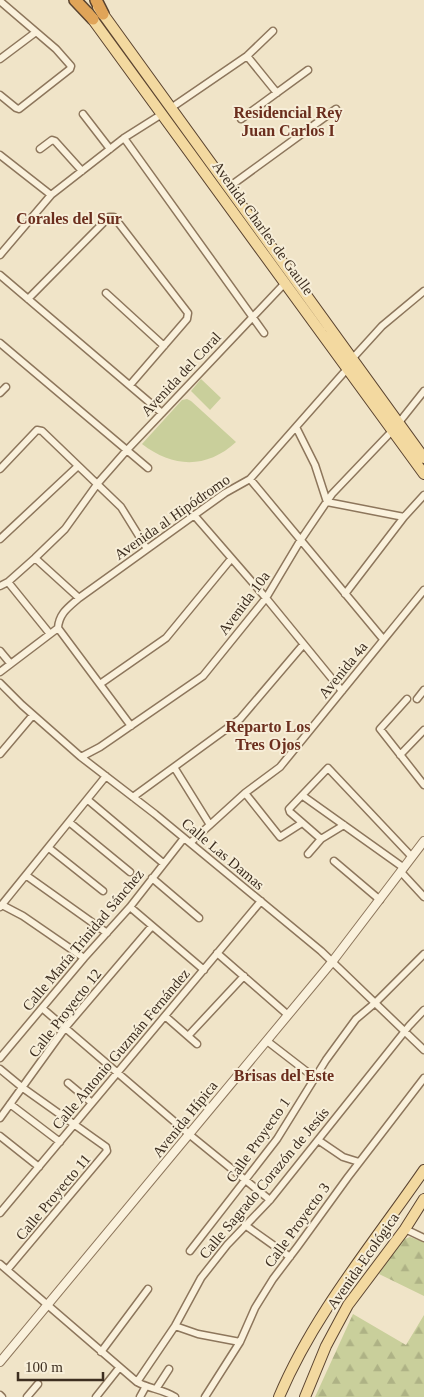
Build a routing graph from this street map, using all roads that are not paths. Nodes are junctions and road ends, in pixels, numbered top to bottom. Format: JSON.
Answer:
{"nodes":[{"id":1,"x":74,"y":0,"type":"edge"},
{"id":2,"x":79,"y":0,"type":"edge"},
{"id":3,"x":94,"y":0,"type":"edge"},
{"id":4,"x":0,"y":1,"type":"edge"},
{"id":5,"x":104,"y":14,"type":"joint"},
{"id":6,"x":93,"y":19,"type":"junction"},
{"id":7,"x":273,"y":31,"type":"dead end"},
{"id":8,"x":36,"y":32,"type":"junction"},
{"id":9,"x":247,"y":56,"type":"junction"},
{"id":10,"x":0,"y":59,"type":"edge"},
{"id":11,"x":308,"y":70,"type":"dead end"},
{"id":12,"x":276,"y":93,"type":"junction"},
{"id":13,"x":0,"y":95,"type":"edge"},
{"id":14,"x":171,"y":108,"type":"junction"},
{"id":15,"x":336,"y":110,"type":"dead end"},
{"id":16,"x":83,"y":114,"type":"dead end"},
{"id":17,"x":162,"y":114,"type":"junction"},
{"id":18,"x":241,"y":120,"type":"dead end"},
{"id":19,"x":124,"y":138,"type":"junction"},
{"id":20,"x":40,"y":148,"type":"dead end"},
{"id":21,"x":110,"y":149,"type":"junction"},
{"id":22,"x":0,"y":155,"type":"edge"},
{"id":23,"x":82,"y":171,"type":"junction"},
{"id":24,"x":229,"y":187,"type":"junction"},
{"id":25,"x":51,"y":194,"type":"junction"},
{"id":26,"x":0,"y":255,"type":"edge"},
{"id":27,"x":0,"y":275,"type":"edge"},
{"id":28,"x":285,"y":283,"type":"junction"},
{"id":29,"x":424,"y":291,"type":"edge"},
{"id":30,"x":106,"y":293,"type":"dead end"},
{"id":31,"x":28,"y":299,"type":"junction"},
{"id":32,"x":252,"y":316,"type":"junction"},
{"id":33,"x":264,"y":333,"type":"dead end"},
{"id":34,"x":0,"y":343,"type":"edge"},
{"id":35,"x":164,"y":346,"type":"junction"},
{"id":36,"x":352,"y":359,"type":"junction"},
{"id":37,"x":348,"y":369,"type":"junction"},
{"id":38,"x":130,"y":385,"type":"junction"},
{"id":39,"x":6,"y":387,"type":"dead end"},
{"id":40,"x":424,"y":391,"type":"edge"},
{"id":41,"x":0,"y":393,"type":"edge"},
{"id":42,"x":162,"y":413,"type":"junction"},
{"id":43,"x":396,"y":426,"type":"junction"},
{"id":44,"x":296,"y":427,"type":"junction"},
{"id":45,"x":126,"y":451,"type":"junction"},
{"id":46,"x":424,"y":458,"type":"edge"},
{"id":47,"x":78,"y":466,"type":"junction"},
{"id":48,"x":0,"y":468,"type":"edge"},
{"id":49,"x":148,"y":468,"type":"dead end"},
{"id":50,"x":424,"y":474,"type":"edge"},
{"id":51,"x":250,"y":479,"type":"junction"},
{"id":52,"x":98,"y":483,"type":"junction"},
{"id":53,"x":424,"y":495,"type":"edge"},
{"id":54,"x":327,"y":502,"type":"junction"},
{"id":55,"x":194,"y":515,"type":"junction"},
{"id":56,"x":404,"y":518,"type":"junction"},
{"id":57,"x":0,"y":539,"type":"edge"},
{"id":58,"x":300,"y":541,"type":"junction"},
{"id":59,"x":147,"y":549,"type":"junction"},
{"id":60,"x":35,"y":558,"type":"junction"},
{"id":61,"x":231,"y":558,"type":"junction"},
{"id":62,"x":8,"y":582,"type":"junction"},
{"id":63,"x":0,"y":586,"type":"edge"},
{"id":64,"x":424,"y":590,"type":"edge"},
{"id":65,"x":345,"y":594,"type":"junction"},
{"id":66,"x":79,"y":598,"type":"junction"},
{"id":67,"x":266,"y":598,"type":"junction"},
{"id":68,"x":58,"y":628,"type":"junction"},
{"id":69,"x":50,"y":634,"type":"junction"},
{"id":70,"x":383,"y":639,"type":"junction"},
{"id":71,"x":303,"y":645,"type":"junction"},
{"id":72,"x":0,"y":651,"type":"edge"},
{"id":73,"x":10,"y":663,"type":"junction"},
{"id":74,"x":0,"y":672,"type":"edge"},
{"id":75,"x":0,"y":683,"type":"edge"},
{"id":76,"x":100,"y":684,"type":"junction"},
{"id":77,"x":424,"y":690,"type":"edge"},
{"id":78,"x":342,"y":691,"type":"junction"},
{"id":79,"x":407,"y":698,"type":"dead end"},
{"id":80,"x":418,"y":699,"type":"dead end"},
{"id":81,"x":33,"y":715,"type":"junction"},
{"id":82,"x":131,"y":726,"type":"junction"},
{"id":83,"x":424,"y":730,"type":"edge"},
{"id":84,"x":0,"y":754,"type":"edge"},
{"id":85,"x":400,"y":755,"type":"junction"},
{"id":86,"x":81,"y":756,"type":"junction"},
{"id":87,"x":174,"y":767,"type":"junction"},
{"id":88,"x":106,"y":776,"type":"junction"},
{"id":89,"x":423,"y":782,"type":"edge"},
{"id":90,"x":245,"y":793,"type":"junction"},
{"id":91,"x":303,"y":796,"type":"junction"},
{"id":92,"x":133,"y":797,"type":"junction"},
{"id":93,"x":88,"y":800,"type":"junction"},
{"id":94,"x":69,"y":822,"type":"junction"},
{"id":95,"x":302,"y":823,"type":"junction"},
{"id":96,"x":210,"y":825,"type":"junction"},
{"id":97,"x":344,"y":825,"type":"junction"},
{"id":98,"x":184,"y":838,"type":"junction"},
{"id":99,"x":321,"y":838,"type":"junction"},
{"id":100,"x":424,"y":842,"type":"edge"},
{"id":101,"x":190,"y":843,"type":"junction"},
{"id":102,"x":49,"y":848,"type":"junction"},
{"id":103,"x":308,"y":854,"type":"dead end"},
{"id":104,"x":412,"y":857,"type":"junction"},
{"id":105,"x":334,"y":861,"type":"dead end"},
{"id":106,"x":163,"y":863,"type":"junction"},
{"id":107,"x":402,"y":870,"type":"junction"},
{"id":108,"x":130,"y":872,"type":"dead end"},
{"id":109,"x":27,"y":876,"type":"junction"},
{"id":110,"x":152,"y":878,"type":"junction"},
{"id":111,"x":103,"y":891,"type":"dead end"},
{"id":112,"x":424,"y":897,"type":"edge"},
{"id":113,"x":380,"y":900,"type":"junction"},
{"id":114,"x":260,"y":901,"type":"junction"},
{"id":115,"x":1,"y":906,"type":"edge"},
{"id":116,"x":130,"y":907,"type":"junction"},
{"id":117,"x":199,"y":918,"type":"dead end"},
{"id":118,"x":152,"y":926,"type":"junction"},
{"id":119,"x":107,"y":933,"type":"junction"},
{"id":120,"x":218,"y":953,"type":"junction"},
{"id":121,"x":423,"y":957,"type":"edge"},
{"id":122,"x":84,"y":958,"type":"junction"},
{"id":123,"x":332,"y":962,"type":"junction"},
{"id":124,"x":204,"y":970,"type":"junction"},
{"id":125,"x":244,"y":976,"type":"junction"},
{"id":126,"x":375,"y":1003,"type":"junction"},
{"id":127,"x":42,"y":1008,"type":"junction"},
{"id":128,"x":424,"y":1010,"type":"edge"},
{"id":129,"x":288,"y":1015,"type":"junction"},
{"id":130,"x":166,"y":1016,"type":"junction"},
{"id":131,"x":65,"y":1028,"type":"junction"},
{"id":132,"x":405,"y":1032,"type":"junction"},
{"id":133,"x":188,"y":1036,"type":"junction"},
{"id":134,"x":267,"y":1041,"type":"junction"},
{"id":135,"x":197,"y":1044,"type":"dead end"},
{"id":136,"x":424,"y":1050,"type":"edge"},
{"id":137,"x":1,"y":1055,"type":"edge"},
{"id":138,"x":0,"y":1069,"type":"edge"},
{"id":139,"x":118,"y":1074,"type":"junction"},
{"id":140,"x":315,"y":1078,"type":"junction"},
{"id":141,"x":424,"y":1078,"type":"edge"},
{"id":142,"x":68,"y":1083,"type":"dead end"},
{"id":143,"x":23,"y":1088,"type":"junction"},
{"id":144,"x":92,"y":1103,"type":"junction"},
{"id":145,"x":10,"y":1104,"type":"junction"},
{"id":146,"x":0,"y":1118,"type":"edge"},
{"id":147,"x":75,"y":1124,"type":"junction"},
{"id":148,"x":190,"y":1135,"type":"junction"},
{"id":149,"x":0,"y":1136,"type":"edge"},
{"id":150,"x":318,"y":1140,"type":"junction"},
{"id":151,"x":60,"y":1142,"type":"junction"},
{"id":152,"x":359,"y":1162,"type":"junction"},
{"id":153,"x":39,"y":1167,"type":"junction"},
{"id":154,"x":424,"y":1170,"type":"edge"},
{"id":155,"x":245,"y":1181,"type":"junction"},
{"id":156,"x":424,"y":1199,"type":"edge"},
{"id":157,"x":270,"y":1200,"type":"junction"},
{"id":158,"x":3,"y":1204,"type":"edge"},
{"id":159,"x":0,"y":1213,"type":"edge"},
{"id":160,"x":245,"y":1225,"type":"junction"},
{"id":161,"x":405,"y":1228,"type":"junction"},
{"id":162,"x":424,"y":1238,"type":"edge"},
{"id":163,"x":190,"y":1251,"type":"dead end"},
{"id":164,"x":290,"y":1257,"type":"junction"},
{"id":165,"x":0,"y":1265,"type":"edge"},
{"id":166,"x":7,"y":1270,"type":"junction"},
{"id":167,"x":148,"y":1289,"type":"dead end"},
{"id":168,"x":48,"y":1306,"type":"junction"},
{"id":169,"x":175,"y":1326,"type":"junction"},
{"id":170,"x":240,"y":1342,"type":"junction"},
{"id":171,"x":101,"y":1352,"type":"junction"},
{"id":172,"x":0,"y":1362,"type":"edge"},
{"id":173,"x":119,"y":1368,"type":"junction"},
{"id":174,"x":169,"y":1369,"type":"dead end"},
{"id":175,"x":137,"y":1382,"type":"junction"},
{"id":176,"x":38,"y":1384,"type":"dead end"},
{"id":177,"x":146,"y":1386,"type":"junction"},
{"id":178,"x":156,"y":1388,"type":"junction"},
{"id":179,"x":27,"y":1397,"type":"edge"},
{"id":180,"x":96,"y":1397,"type":"edge"},
{"id":181,"x":140,"y":1397,"type":"edge"},
{"id":182,"x":175,"y":1397,"type":"edge"},
{"id":183,"x":205,"y":1397,"type":"edge"},
{"id":184,"x":279,"y":1397,"type":"edge"},
{"id":185,"x":305,"y":1397,"type":"edge"}],
"edges":[{"from":1,"to":6,"type":"highway"},
{"from":2,"to":6,"type":"main road","name":"Avenida Charles de Gaulle"},
{"from":3,"to":5,"type":"highway"},
{"from":4,"to":8,"type":"street"},
{"from":5,"to":14,"type":"main road","name":"Avenida Charles de Gaulle"},
{"from":6,"to":17,"type":"main road","name":"Avenida Charles de Gaulle"},
{"from":7,"to":9,"type":"street"},
{"from":8,"to":10,"type":"street"},
{"from":8,"to":13,"type":"street"},
{"from":9,"to":12,"type":"street"},
{"from":9,"to":14,"type":"street"},
{"from":11,"to":12,"type":"street"},
{"from":12,"to":18,"type":"street"},
{"from":14,"to":24,"type":"main road","name":"Avenida Charles de Gaulle"},
{"from":15,"to":24,"type":"street"},
{"from":16,"to":21,"type":"street"},
{"from":17,"to":19,"type":"street"},
{"from":17,"to":28,"type":"main road","name":"Avenida Charles de Gaulle"},
{"from":19,"to":21,"type":"street"},
{"from":19,"to":32,"type":"street"},
{"from":20,"to":23,"type":"street"},
{"from":21,"to":23,"type":"street"},
{"from":22,"to":25,"type":"street"},
{"from":23,"to":25,"type":"street"},
{"from":24,"to":36,"type":"main road","name":"Avenida Charles de Gaulle"},
{"from":25,"to":26,"type":"street"},
{"from":27,"to":31,"type":"street"},
{"from":28,"to":32,"type":"street","name":"Avenida del Coral"},
{"from":28,"to":37,"type":"main road","name":"Avenida Charles de Gaulle"},
{"from":29,"to":36,"type":"street"},
{"from":30,"to":35,"type":"street"},
{"from":31,"to":35,"type":"street"},
{"from":31,"to":38,"type":"street"},
{"from":32,"to":33,"type":"street"},
{"from":32,"to":42,"type":"street","name":"Avenida del Coral"},
{"from":34,"to":45,"type":"street"},
{"from":35,"to":38,"type":"street"},
{"from":36,"to":43,"type":"main road","name":"Avenida Charles de Gaulle"},
{"from":37,"to":43,"type":"main road","name":"Avenida Charles de Gaulle"},
{"from":37,"to":44,"type":"street","name":"Avenida al Hipódromo"},
{"from":38,"to":42,"type":"street"},
{"from":39,"to":41,"type":"street"},
{"from":40,"to":43,"type":"street","name":"Avenida 10a"},
{"from":42,"to":45,"type":"street","name":"Avenida del Coral"},
{"from":43,"to":46,"type":"main road","name":"Avenida Charles de Gaulle"},
{"from":43,"to":50,"type":"main road","name":"Avenida Charles de Gaulle"},
{"from":43,"to":54,"type":"street","name":"Avenida 10a"},
{"from":44,"to":51,"type":"street","name":"Avenida al Hipódromo"},
{"from":44,"to":54,"type":"street"},
{"from":45,"to":49,"type":"street"},
{"from":45,"to":52,"type":"street","name":"Avenida del Coral"},
{"from":47,"to":48,"type":"street"},
{"from":47,"to":52,"type":"street"},
{"from":47,"to":57,"type":"street"},
{"from":51,"to":55,"type":"street","name":"Avenida al Hipódromo"},
{"from":51,"to":58,"type":"street"},
{"from":52,"to":59,"type":"street"},
{"from":52,"to":60,"type":"street","name":"Avenida del Coral"},
{"from":53,"to":56,"type":"street"},
{"from":54,"to":56,"type":"street"},
{"from":54,"to":58,"type":"street","name":"Avenida 10a"},
{"from":55,"to":59,"type":"street","name":"Avenida al Hipódromo"},
{"from":55,"to":61,"type":"street"},
{"from":56,"to":65,"type":"street"},
{"from":58,"to":65,"type":"street"},
{"from":58,"to":67,"type":"street","name":"Avenida 10a"},
{"from":59,"to":66,"type":"street","name":"Avenida al Hipódromo"},
{"from":60,"to":62,"type":"street","name":"Avenida del Coral"},
{"from":60,"to":66,"type":"street"},
{"from":61,"to":67,"type":"street"},
{"from":61,"to":76,"type":"street"},
{"from":62,"to":63,"type":"street","name":"Avenida del Coral"},
{"from":62,"to":69,"type":"street"},
{"from":64,"to":70,"type":"street","name":"Avenida 4a"},
{"from":65,"to":70,"type":"street"},
{"from":66,"to":68,"type":"street","name":"Avenida al Hipódromo"},
{"from":67,"to":71,"type":"street"},
{"from":67,"to":82,"type":"street","name":"Avenida 10a"},
{"from":68,"to":69,"type":"street","name":"Avenida al Hipódromo"},
{"from":68,"to":76,"type":"street"},
{"from":69,"to":73,"type":"street","name":"Avenida al Hipódromo"},
{"from":70,"to":78,"type":"street","name":"Avenida 4a"},
{"from":71,"to":78,"type":"street"},
{"from":71,"to":87,"type":"street"},
{"from":72,"to":73,"type":"street"},
{"from":73,"to":74,"type":"street","name":"Avenida al Hipódromo"},
{"from":75,"to":81,"type":"street","name":"Calle Las Damas"},
{"from":76,"to":82,"type":"street"},
{"from":77,"to":80,"type":"street"},
{"from":78,"to":90,"type":"street","name":"Avenida 4a"},
{"from":79,"to":85,"type":"street"},
{"from":81,"to":84,"type":"street"},
{"from":81,"to":86,"type":"street","name":"Calle Las Damas"},
{"from":82,"to":86,"type":"street","name":"Avenida 10a"},
{"from":83,"to":85,"type":"street"},
{"from":85,"to":89,"type":"street"},
{"from":86,"to":88,"type":"street","name":"Calle Las Damas"},
{"from":87,"to":92,"type":"street"},
{"from":87,"to":96,"type":"street"},
{"from":88,"to":92,"type":"street","name":"Calle Las Damas"},
{"from":88,"to":93,"type":"street"},
{"from":90,"to":95,"type":"street"},
{"from":90,"to":96,"type":"street","name":"Avenida 4a"},
{"from":91,"to":95,"type":"street"},
{"from":91,"to":97,"type":"street"},
{"from":91,"to":104,"type":"street"},
{"from":92,"to":98,"type":"street","name":"Calle Las Damas"},
{"from":93,"to":94,"type":"street"},
{"from":93,"to":106,"type":"street"},
{"from":94,"to":102,"type":"street"},
{"from":94,"to":108,"type":"street"},
{"from":95,"to":99,"type":"street"},
{"from":96,"to":101,"type":"street","name":"Avenida 4a"},
{"from":97,"to":99,"type":"street"},
{"from":97,"to":107,"type":"street"},
{"from":98,"to":101,"type":"street","name":"Calle Las Damas"},
{"from":98,"to":106,"type":"street","name":"Calle María Trinidad Sánchez"},
{"from":99,"to":103,"type":"street"},
{"from":100,"to":104,"type":"street","name":"Avenida Hípica"},
{"from":101,"to":114,"type":"street","name":"Calle Las Damas"},
{"from":102,"to":109,"type":"street"},
{"from":102,"to":111,"type":"street"},
{"from":104,"to":107,"type":"street","name":"Avenida Hípica"},
{"from":105,"to":113,"type":"street"},
{"from":106,"to":110,"type":"street","name":"Calle María Trinidad Sánchez"},
{"from":107,"to":112,"type":"street"},
{"from":107,"to":113,"type":"street","name":"Avenida Hípica"},
{"from":109,"to":115,"type":"street"},
{"from":109,"to":119,"type":"street"},
{"from":110,"to":116,"type":"street","name":"Calle María Trinidad Sánchez"},
{"from":110,"to":117,"type":"street"},
{"from":113,"to":123,"type":"street","name":"Avenida Hípica"},
{"from":114,"to":120,"type":"street","name":"Calle Antonio Guzmán Fernández"},
{"from":114,"to":123,"type":"street","name":"Calle Las Damas"},
{"from":115,"to":122,"type":"street"},
{"from":116,"to":118,"type":"street"},
{"from":116,"to":119,"type":"street","name":"Calle María Trinidad Sánchez"},
{"from":118,"to":124,"type":"street"},
{"from":118,"to":131,"type":"street","name":"Calle Proyecto 12"},
{"from":119,"to":122,"type":"street","name":"Calle María Trinidad Sánchez"},
{"from":120,"to":124,"type":"street","name":"Calle Antonio Guzmán Fernández"},
{"from":120,"to":125,"type":"street"},
{"from":121,"to":126,"type":"street","name":"Calle Proyecto 1"},
{"from":122,"to":127,"type":"street","name":"Calle María Trinidad Sánchez"},
{"from":123,"to":126,"type":"street","name":"Calle Las Damas"},
{"from":123,"to":129,"type":"street","name":"Avenida Hípica"},
{"from":124,"to":130,"type":"street","name":"Calle Antonio Guzmán Fernández"},
{"from":125,"to":129,"type":"street"},
{"from":125,"to":133,"type":"street"},
{"from":126,"to":132,"type":"street","name":"Calle Las Damas"},
{"from":126,"to":140,"type":"street","name":"Calle Proyecto 1"},
{"from":127,"to":131,"type":"street"},
{"from":127,"to":137,"type":"street","name":"Calle María Trinidad Sánchez"},
{"from":128,"to":132,"type":"street","name":"Calle Sagrado Corazón de Jesús"},
{"from":129,"to":134,"type":"street","name":"Avenida Hípica"},
{"from":130,"to":133,"type":"street"},
{"from":130,"to":139,"type":"street","name":"Calle Antonio Guzmán Fernández"},
{"from":131,"to":139,"type":"street"},
{"from":131,"to":143,"type":"street","name":"Calle Proyecto 12"},
{"from":132,"to":136,"type":"street","name":"Calle Las Damas"},
{"from":132,"to":150,"type":"street","name":"Calle Sagrado Corazón de Jesús"},
{"from":133,"to":135,"type":"street"},
{"from":134,"to":140,"type":"street"},
{"from":134,"to":148,"type":"street","name":"Avenida Hípica"},
{"from":138,"to":143,"type":"street","name":"Calle Proyecto 11"},
{"from":139,"to":144,"type":"street","name":"Calle Antonio Guzmán Fernández"},
{"from":139,"to":148,"type":"street"},
{"from":140,"to":155,"type":"street","name":"Calle Proyecto 1"},
{"from":141,"to":152,"type":"street","name":"Calle Proyecto 3"},
{"from":142,"to":144,"type":"street"},
{"from":143,"to":145,"type":"street","name":"Calle Proyecto 12"},
{"from":143,"to":147,"type":"street","name":"Calle Proyecto 11"},
{"from":144,"to":147,"type":"street","name":"Calle Antonio Guzmán Fernández"},
{"from":145,"to":146,"type":"street","name":"Calle Proyecto 12"},
{"from":145,"to":151,"type":"street"},
{"from":147,"to":151,"type":"street","name":"Calle Antonio Guzmán Fernández"},
{"from":147,"to":166,"type":"street","name":"Calle Proyecto 11"},
{"from":148,"to":155,"type":"street"},
{"from":148,"to":168,"type":"street","name":"Avenida Hípica"},
{"from":149,"to":153,"type":"street"},
{"from":150,"to":152,"type":"street"},
{"from":150,"to":157,"type":"street","name":"Calle Sagrado Corazón de Jesús"},
{"from":151,"to":153,"type":"street","name":"Calle Antonio Guzmán Fernández"},
{"from":152,"to":164,"type":"street","name":"Calle Proyecto 3"},
{"from":153,"to":158,"type":"street","name":"Calle Antonio Guzmán Fernández"},
{"from":154,"to":184,"type":"main road"},
{"from":155,"to":157,"type":"street"},
{"from":155,"to":163,"type":"street","name":"Calle Proyecto 1"},
{"from":156,"to":161,"type":"main road","name":"Avenida Ecológica"},
{"from":157,"to":160,"type":"street","name":"Calle Sagrado Corazón de Jesús"},
{"from":158,"to":159,"type":"street","name":"Calle Antonio Guzmán Fernández"},
{"from":160,"to":164,"type":"street"},
{"from":160,"to":169,"type":"street","name":"Calle Sagrado Corazón de Jesús"},
{"from":161,"to":162,"type":"street"},
{"from":161,"to":185,"type":"main road","name":"Avenida Ecológica"},
{"from":164,"to":170,"type":"street","name":"Calle Proyecto 3"},
{"from":165,"to":166,"type":"street"},
{"from":166,"to":168,"type":"street"},
{"from":167,"to":171,"type":"street"},
{"from":168,"to":171,"type":"street"},
{"from":168,"to":172,"type":"street","name":"Avenida Hípica"},
{"from":169,"to":170,"type":"street"},
{"from":169,"to":175,"type":"street","name":"Calle Sagrado Corazón de Jesús"},
{"from":170,"to":183,"type":"street","name":"Calle Proyecto 3"},
{"from":171,"to":173,"type":"street"},
{"from":173,"to":175,"type":"street"},
{"from":173,"to":180,"type":"street"},
{"from":174,"to":178,"type":"street"},
{"from":175,"to":177,"type":"street"},
{"from":176,"to":179,"type":"street"},
{"from":177,"to":178,"type":"street"},
{"from":177,"to":181,"type":"street"},
{"from":178,"to":182,"type":"street"}]}
